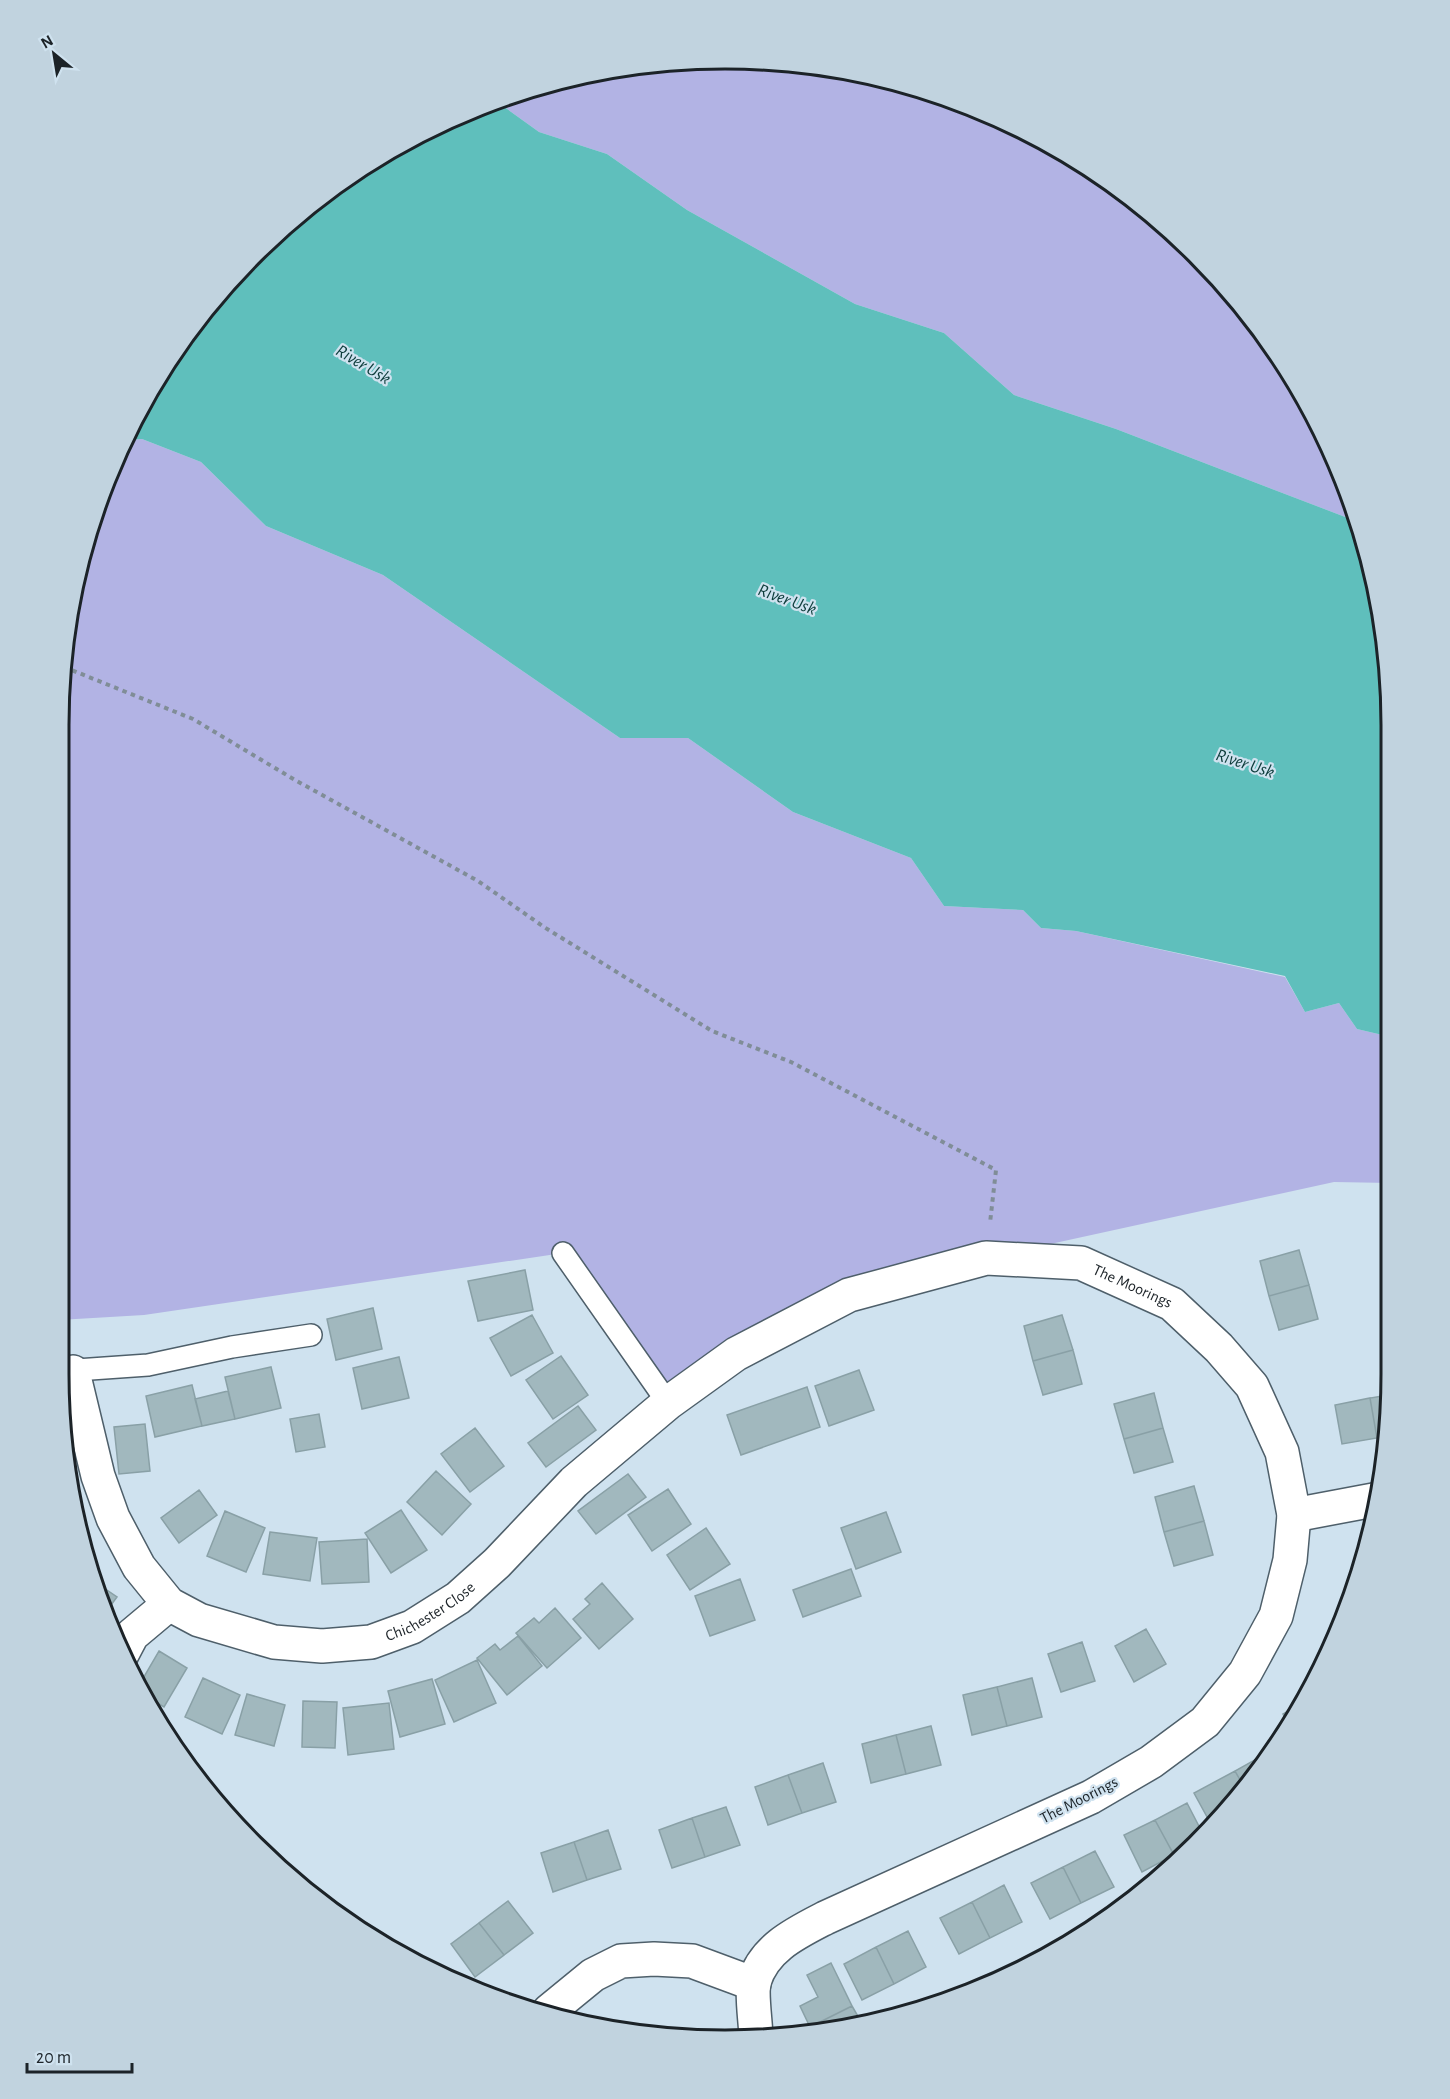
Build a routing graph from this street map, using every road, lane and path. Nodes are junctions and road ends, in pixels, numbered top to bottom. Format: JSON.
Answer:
{"nodes":[{"id":1,"x":71,"y":670,"type":"edge"},
{"id":2,"x":563,"y":1253,"type":"dead end"},
{"id":3,"x":986,"y":1258,"type":"junction"},
{"id":4,"x":849,"y":1295,"type":"joint"},
{"id":5,"x":311,"y":1335,"type":"dead end"},
{"id":6,"x":69,"y":1371,"type":"edge"},
{"id":7,"x":69,"y":1381,"type":"edge"},
{"id":8,"x":668,"y":1403,"type":"junction"},
{"id":9,"x":1368,"y":1501,"type":"edge"},
{"id":10,"x":1294,"y":1515,"type":"junction"},
{"id":11,"x":169,"y":1604,"type":"junction"},
{"id":12,"x":128,"y":1643,"type":"edge"},
{"id":13,"x":754,"y":1984,"type":"junction"},
{"id":14,"x":553,"y":2007,"type":"edge"},
{"id":15,"x":756,"y":2029,"type":"edge"}],
"edges":[{"from":1,"to":3,"type":"path"},
{"from":2,"to":8,"type":"lane"},
{"from":3,"to":4,"type":"street","name":"The Moorings"},
{"from":3,"to":10,"type":"street","name":"The Moorings"},
{"from":4,"to":8,"type":"street","name":"Chichester Close"},
{"from":5,"to":6,"type":"lane"},
{"from":7,"to":11,"type":"street","name":"Chichester Close"},
{"from":8,"to":11,"type":"street","name":"Chichester Close"},
{"from":9,"to":10,"type":"street"},
{"from":10,"to":13,"type":"street","name":"The Moorings"},
{"from":11,"to":12,"type":"street"},
{"from":13,"to":14,"type":"street"},
{"from":13,"to":15,"type":"street","name":"The Moorings"}]}
